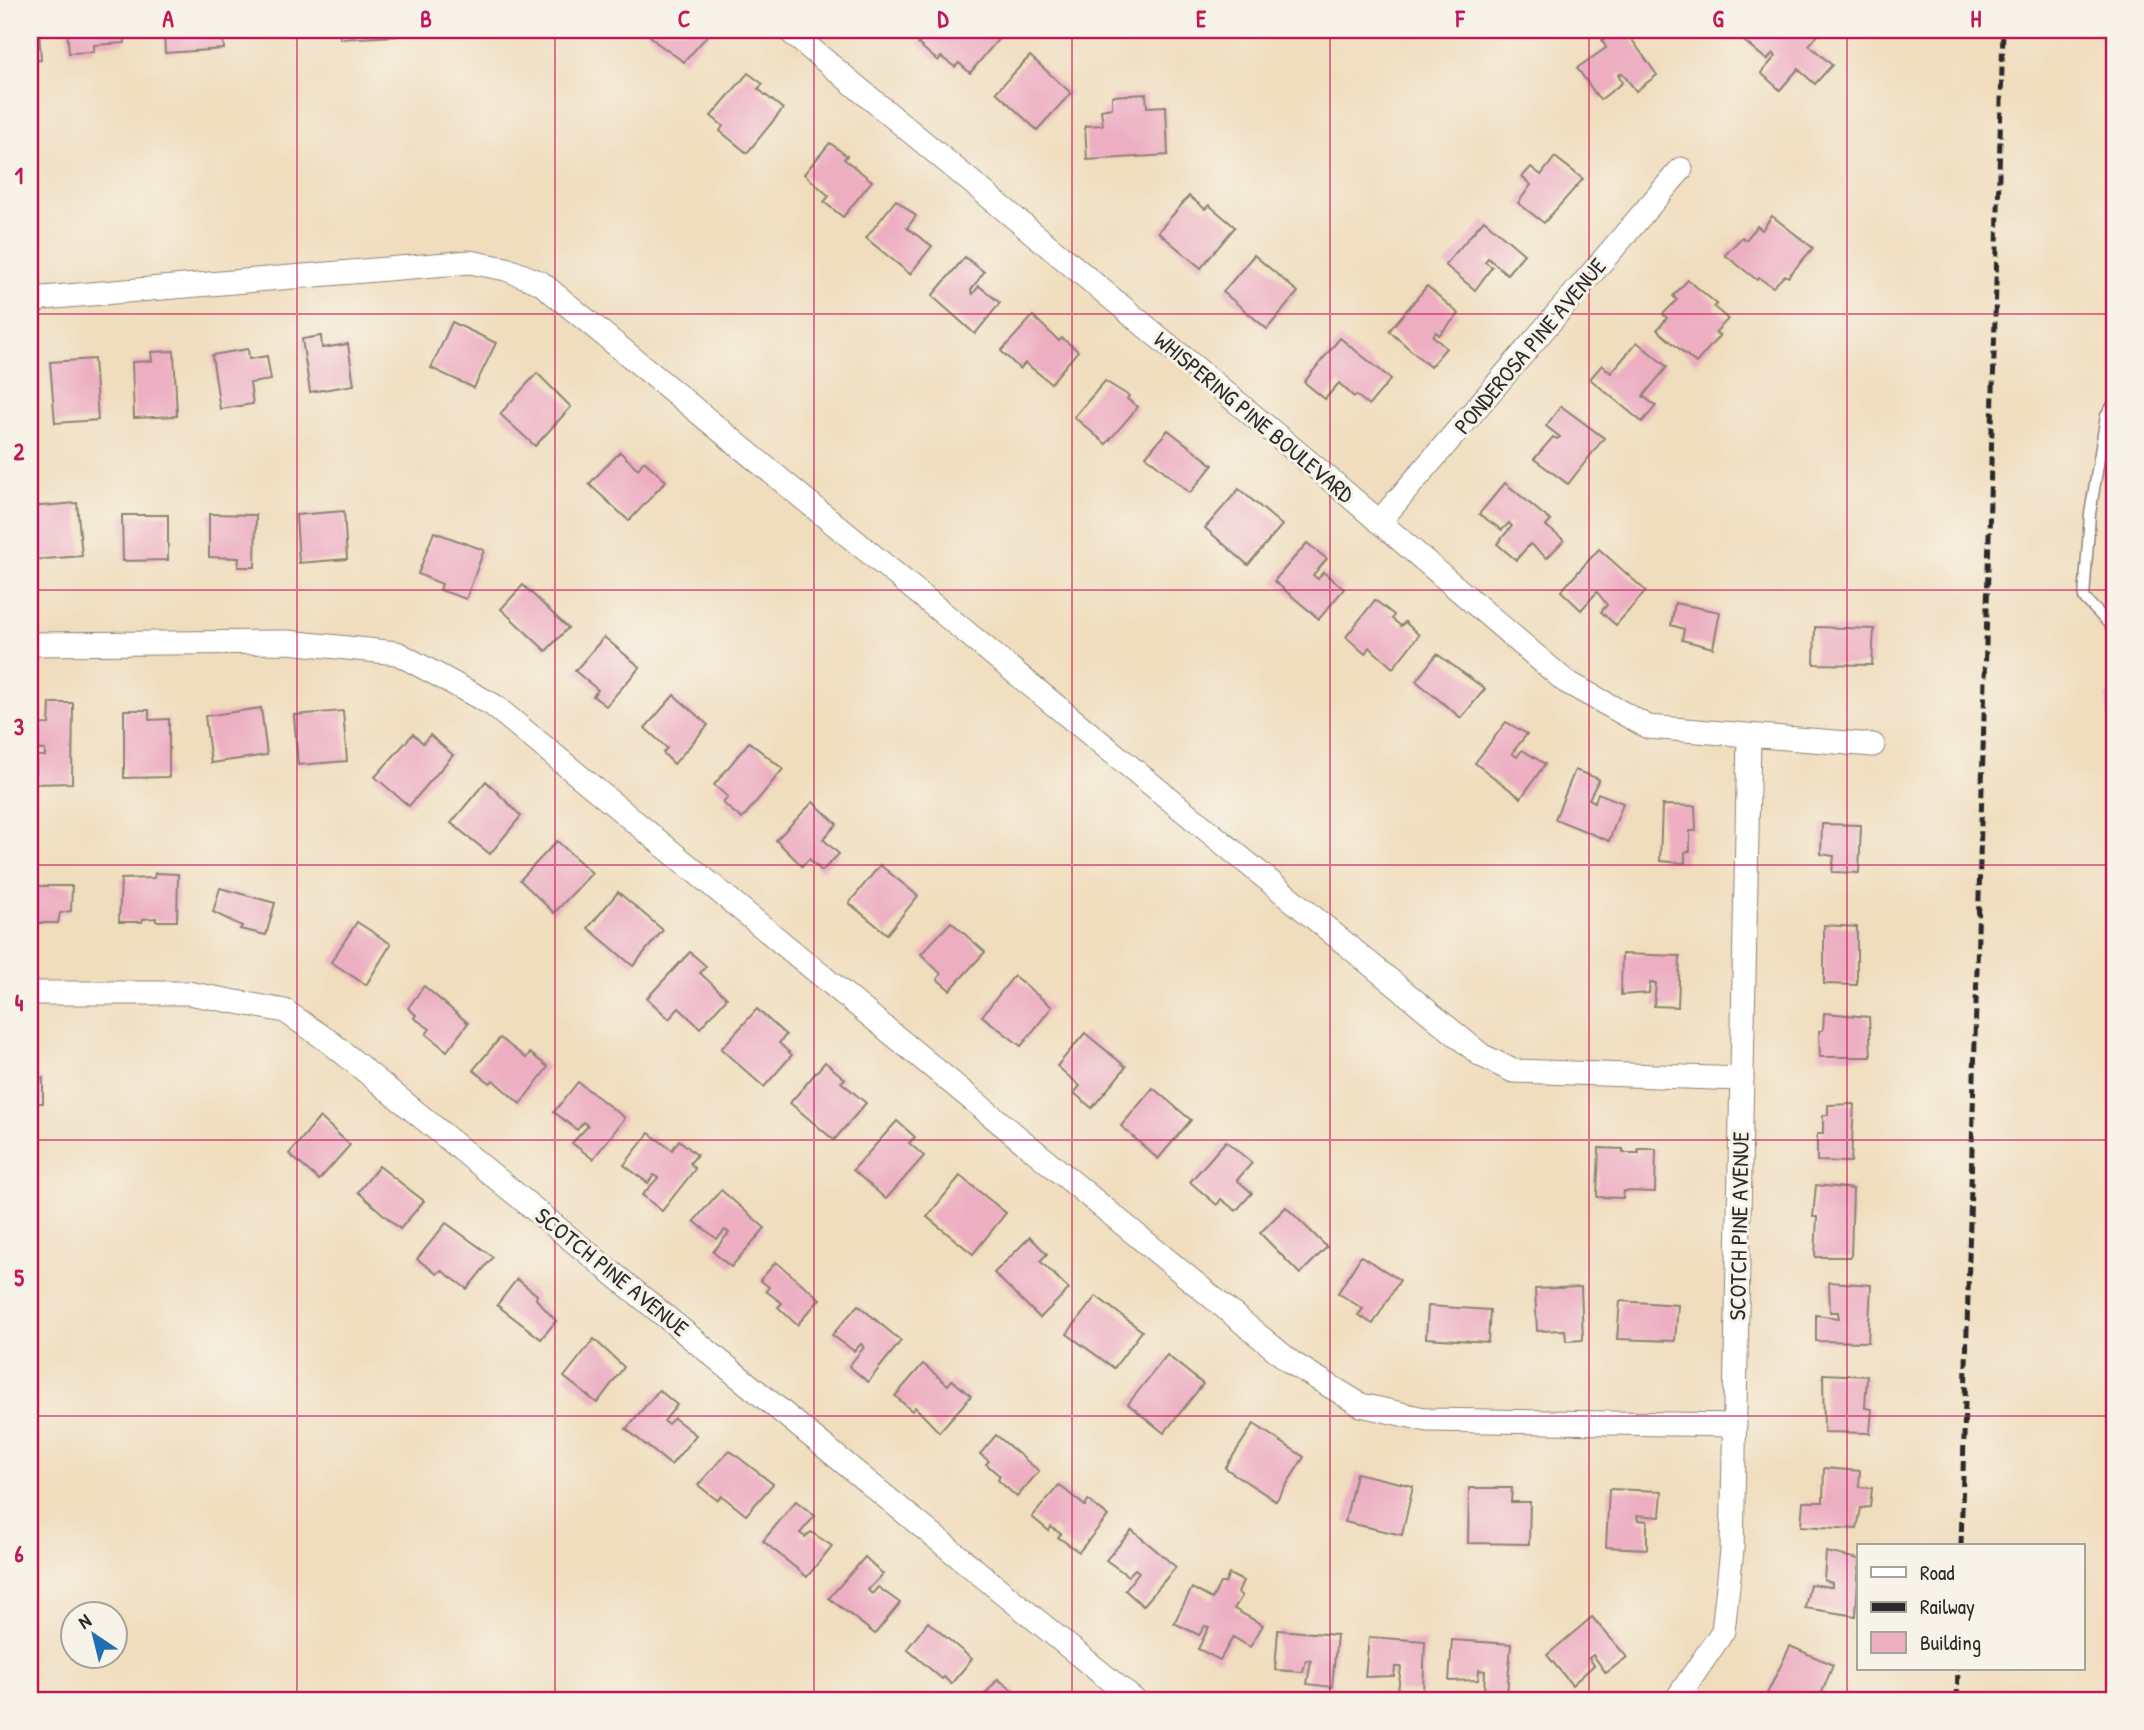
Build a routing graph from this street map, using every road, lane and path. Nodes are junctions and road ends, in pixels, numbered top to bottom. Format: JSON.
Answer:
{"nodes":[{"id":1,"x":788,"y":30,"type":"edge"},
{"id":2,"x":1681,"y":169,"type":"dead end"},
{"id":3,"x":30,"y":304,"type":"edge"},
{"id":4,"x":2114,"y":402,"type":"edge"},
{"id":5,"x":1380,"y":522,"type":"junction"},
{"id":6,"x":2114,"y":629,"type":"edge"},
{"id":7,"x":30,"y":644,"type":"edge"},
{"id":8,"x":1749,"y":737,"type":"junction"},
{"id":9,"x":1873,"y":745,"type":"dead end"},
{"id":10,"x":30,"y":993,"type":"edge"},
{"id":11,"x":1742,"y":1079,"type":"junction"},
{"id":12,"x":1735,"y":1425,"type":"junction"},
{"id":13,"x":1134,"y":1700,"type":"edge"},
{"id":14,"x":1676,"y":1700,"type":"edge"}],
"edges":[{"from":1,"to":5,"type":"street","name":"WHISPERING PINE BOULEVARD"},
{"from":2,"to":5,"type":"street","name":"PONDEROSA PINE AVENUE"},
{"from":3,"to":11,"type":"street"},
{"from":4,"to":6,"type":"lane"},
{"from":5,"to":8,"type":"street","name":"WHISPERING PINE BOULEVARD"},
{"from":7,"to":12,"type":"street"},
{"from":8,"to":9,"type":"street","name":"WHISPERING PINE BOULEVARD"},
{"from":8,"to":11,"type":"street","name":"SCOTCH PINE AVENUE"},
{"from":10,"to":13,"type":"street","name":"SCOTCH PINE AVENUE"},
{"from":11,"to":12,"type":"street","name":"SCOTCH PINE AVENUE"},
{"from":12,"to":14,"type":"street","name":"SCOTCH PINE AVENUE"}]}
